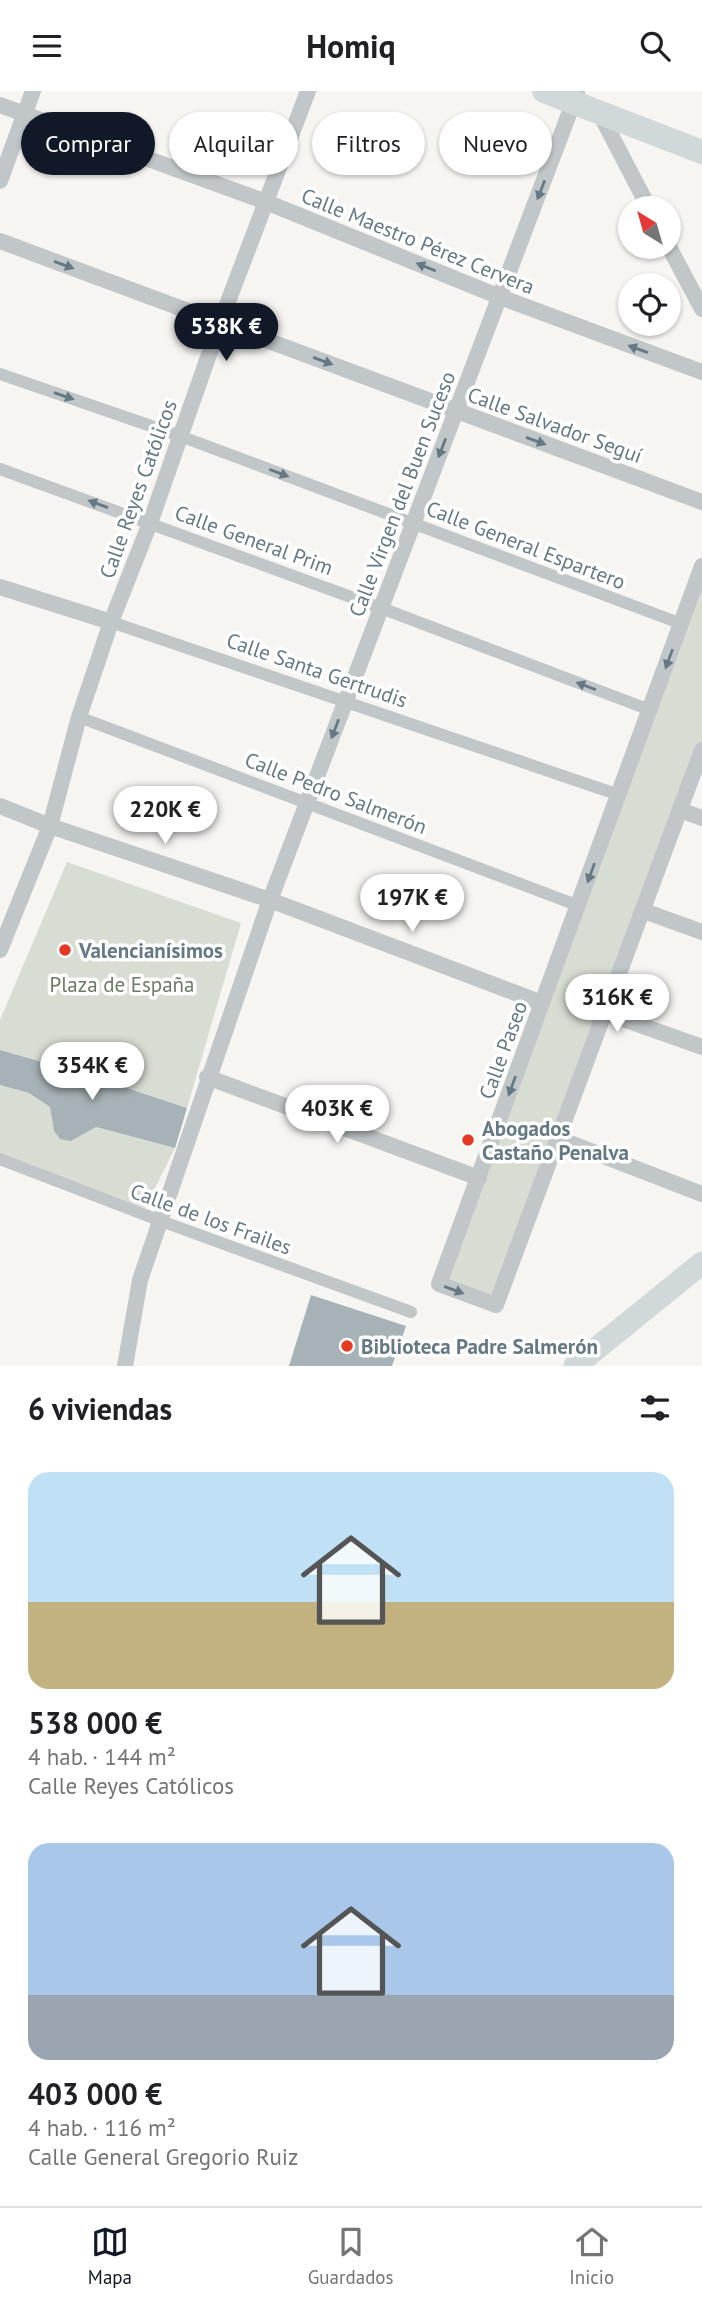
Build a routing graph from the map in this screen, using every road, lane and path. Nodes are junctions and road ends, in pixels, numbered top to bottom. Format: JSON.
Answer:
{"nodes":[{"id":1,"x":33,"y":91,"type":"edge"},
{"id":2,"x":308,"y":91,"type":"edge"},
{"id":3,"x":544,"y":91,"type":"edge"},
{"id":4,"x":576,"y":97,"type":"edge"},
{"id":5,"x":0,"y":105,"type":"edge"},
{"id":6,"x":26,"y":112,"type":"edge"},
{"id":7,"x":21,"y":113,"type":"edge"},
{"id":8,"x":600,"y":114,"type":"junction"},
{"id":9,"x":21,"y":125,"type":"edge"},
{"id":10,"x":702,"y":152,"type":"edge"},
{"id":11,"x":155,"y":161,"type":"edge"},
{"id":12,"x":0,"y":181,"type":"edge"},
{"id":13,"x":643,"y":196,"type":"edge"},
{"id":14,"x":266,"y":202,"type":"junction"},
{"id":15,"x":0,"y":241,"type":"edge"},
{"id":16,"x":675,"y":259,"type":"edge"},
{"id":17,"x":499,"y":297,"type":"junction"},
{"id":18,"x":702,"y":309,"type":"edge"},
{"id":19,"x":220,"y":323,"type":"junction"},
{"id":20,"x":702,"y":372,"type":"edge"},
{"id":21,"x":0,"y":374,"type":"edge"},
{"id":22,"x":456,"y":411,"type":"junction"},
{"id":23,"x":180,"y":436,"type":"junction"},
{"id":24,"x":0,"y":469,"type":"edge"},
{"id":25,"x":702,"y":502,"type":"edge"},
{"id":26,"x":150,"y":523,"type":"junction"},
{"id":27,"x":413,"y":523,"type":"junction"},
{"id":28,"x":701,"y":570,"type":"edge"},
{"id":29,"x":0,"y":587,"type":"edge"},
{"id":30,"x":381,"y":608,"type":"junction"},
{"id":31,"x":111,"y":622,"type":"junction"},
{"id":32,"x":682,"y":624,"type":"junction"},
{"id":33,"x":345,"y":702,"type":"junction"},
{"id":34,"x":650,"y":710,"type":"junction"},
{"id":35,"x":79,"y":717,"type":"junction"},
{"id":36,"x":702,"y":750,"type":"edge"},
{"id":37,"x":620,"y":795,"type":"junction"},
{"id":38,"x":307,"y":803,"type":"junction"},
{"id":39,"x":0,"y":806,"type":"edge"},
{"id":40,"x":680,"y":810,"type":"junction"},
{"id":41,"x":702,"y":818,"type":"edge"},
{"id":42,"x":50,"y":826,"type":"junction"},
{"id":43,"x":270,"y":900,"type":"junction"},
{"id":44,"x":579,"y":906,"type":"junction"},
{"id":45,"x":644,"y":911,"type":"junction"},
{"id":46,"x":5,"y":923,"type":"edge"},
{"id":47,"x":702,"y":932,"type":"edge"},
{"id":48,"x":0,"y":950,"type":"edge"},
{"id":49,"x":542,"y":1003,"type":"junction"},
{"id":50,"x":606,"y":1013,"type":"junction"},
{"id":51,"x":702,"y":1047,"type":"edge"},
{"id":52,"x":207,"y":1077,"type":"junction"},
{"id":53,"x":557,"y":1138,"type":"junction"},
{"id":54,"x":0,"y":1159,"type":"edge"},
{"id":55,"x":479,"y":1178,"type":"junction"},
{"id":56,"x":702,"y":1194,"type":"edge"},
{"id":57,"x":161,"y":1221,"type":"junction"},
{"id":58,"x":702,"y":1263,"type":"edge"},
{"id":59,"x":411,"y":1312,"type":"dead end"},
{"id":60,"x":125,"y":1366,"type":"edge"},
{"id":61,"x":575,"y":1366,"type":"edge"}],
"edges":[{"from":1,"to":6,"type":"street"},
{"from":2,"to":14,"type":"street","name":"Calle Reyes Católicos"},
{"from":3,"to":4,"type":"main road"},
{"from":4,"to":8,"type":"main road"},
{"from":4,"to":17,"type":"street","name":"Calle Virgen del Buen Suceso","one_way":true},
{"from":5,"to":7,"type":"street","name":"Calle Maestro Pérez Cervera"},
{"from":8,"to":10,"type":"main road"},
{"from":8,"to":13,"type":"street"},
{"from":9,"to":12,"type":"street"},
{"from":11,"to":14,"type":"street","name":"Calle Maestro Pérez Cervera"},
{"from":17,"to":14,"type":"street","name":"Calle Maestro Pérez Cervera","one_way":true},
{"from":14,"to":19,"type":"street","name":"Calle Reyes Católicos"},
{"from":15,"to":19,"type":"street","name":"Calle Salvador Seguí","one_way":true},
{"from":16,"to":18,"type":"street"},
{"from":20,"to":17,"type":"street","name":"Calle Maestro Pérez Cervera","one_way":true},
{"from":17,"to":22,"type":"street","name":"Calle Virgen del Buen Suceso"},
{"from":19,"to":22,"type":"street","name":"Calle Salvador Seguí","one_way":true},
{"from":19,"to":23,"type":"street","name":"Calle Reyes Católicos"},
{"from":21,"to":23,"type":"street","name":"Calle General Espartero","one_way":true},
{"from":22,"to":25,"type":"street","name":"Calle Salvador Seguí","one_way":true},
{"from":22,"to":27,"type":"street","name":"Calle Virgen del Buen Suceso","one_way":true},
{"from":23,"to":26,"type":"street","name":"Calle Reyes Católicos"},
{"from":23,"to":27,"type":"street","name":"Calle General Espartero","one_way":true},
{"from":26,"to":24,"type":"street","name":"Calle General Prim","one_way":true},
{"from":26,"to":30,"type":"street","name":"Calle General Prim"},
{"from":26,"to":31,"type":"street","name":"Calle Reyes Católicos"},
{"from":27,"to":30,"type":"street","name":"Calle Virgen del Buen Suceso"},
{"from":27,"to":32,"type":"street","name":"Calle General Espartero"},
{"from":28,"to":32,"type":"street","name":"Calle Paseo"},
{"from":29,"to":31,"type":"street","name":"Calle Santa Gertrudis"},
{"from":30,"to":33,"type":"street","name":"Calle Virgen del Buen Suceso"},
{"from":34,"to":30,"type":"street","name":"Calle General Prim","one_way":true},
{"from":31,"to":33,"type":"street","name":"Calle Santa Gertrudis"},
{"from":31,"to":35,"type":"street","name":"Calle Reyes Católicos"},
{"from":32,"to":34,"type":"street","name":"Calle Paseo","one_way":true},
{"from":33,"to":37,"type":"street","name":"Calle Santa Gertrudis"},
{"from":33,"to":38,"type":"street","name":"Calle Virgen del Buen Suceso","one_way":true},
{"from":34,"to":37,"type":"street","name":"Calle Paseo"},
{"from":35,"to":38,"type":"street","name":"Calle Pedro Salmerón"},
{"from":35,"to":42,"type":"street","name":"Calle Reyes Católicos"},
{"from":36,"to":40,"type":"street","name":"Calle Paseo"},
{"from":37,"to":44,"type":"street","name":"Calle Paseo","one_way":true},
{"from":38,"to":43,"type":"street","name":"Calle Virgen del Buen Suceso"},
{"from":38,"to":44,"type":"street","name":"Calle Pedro Salmerón"},
{"from":39,"to":42,"type":"street"},
{"from":40,"to":41,"type":"street"},
{"from":40,"to":45,"type":"street","name":"Calle Paseo"},
{"from":42,"to":43,"type":"street"},
{"from":42,"to":46,"type":"street"},
{"from":43,"to":49,"type":"street"},
{"from":43,"to":52,"type":"street"},
{"from":44,"to":49,"type":"street","name":"Calle Paseo"},
{"from":45,"to":47,"type":"street"},
{"from":45,"to":50,"type":"street","name":"Calle Paseo"},
{"from":46,"to":48,"type":"street"},
{"from":49,"to":55,"type":"street","name":"Calle Paseo","one_way":true},
{"from":50,"to":51,"type":"street"},
{"from":50,"to":53,"type":"street","name":"Calle Paseo"},
{"from":52,"to":55,"type":"street"},
{"from":52,"to":57,"type":"street"},
{"from":55,"to":53,"type":"street","name":"Calle Paseo","one_way":true},
{"from":53,"to":56,"type":"street"},
{"from":54,"to":57,"type":"street","name":"Calle de los Frailes"},
{"from":57,"to":59,"type":"street","name":"Calle de los Frailes"},
{"from":57,"to":60,"type":"street"},
{"from":58,"to":61,"type":"main road"}]}
